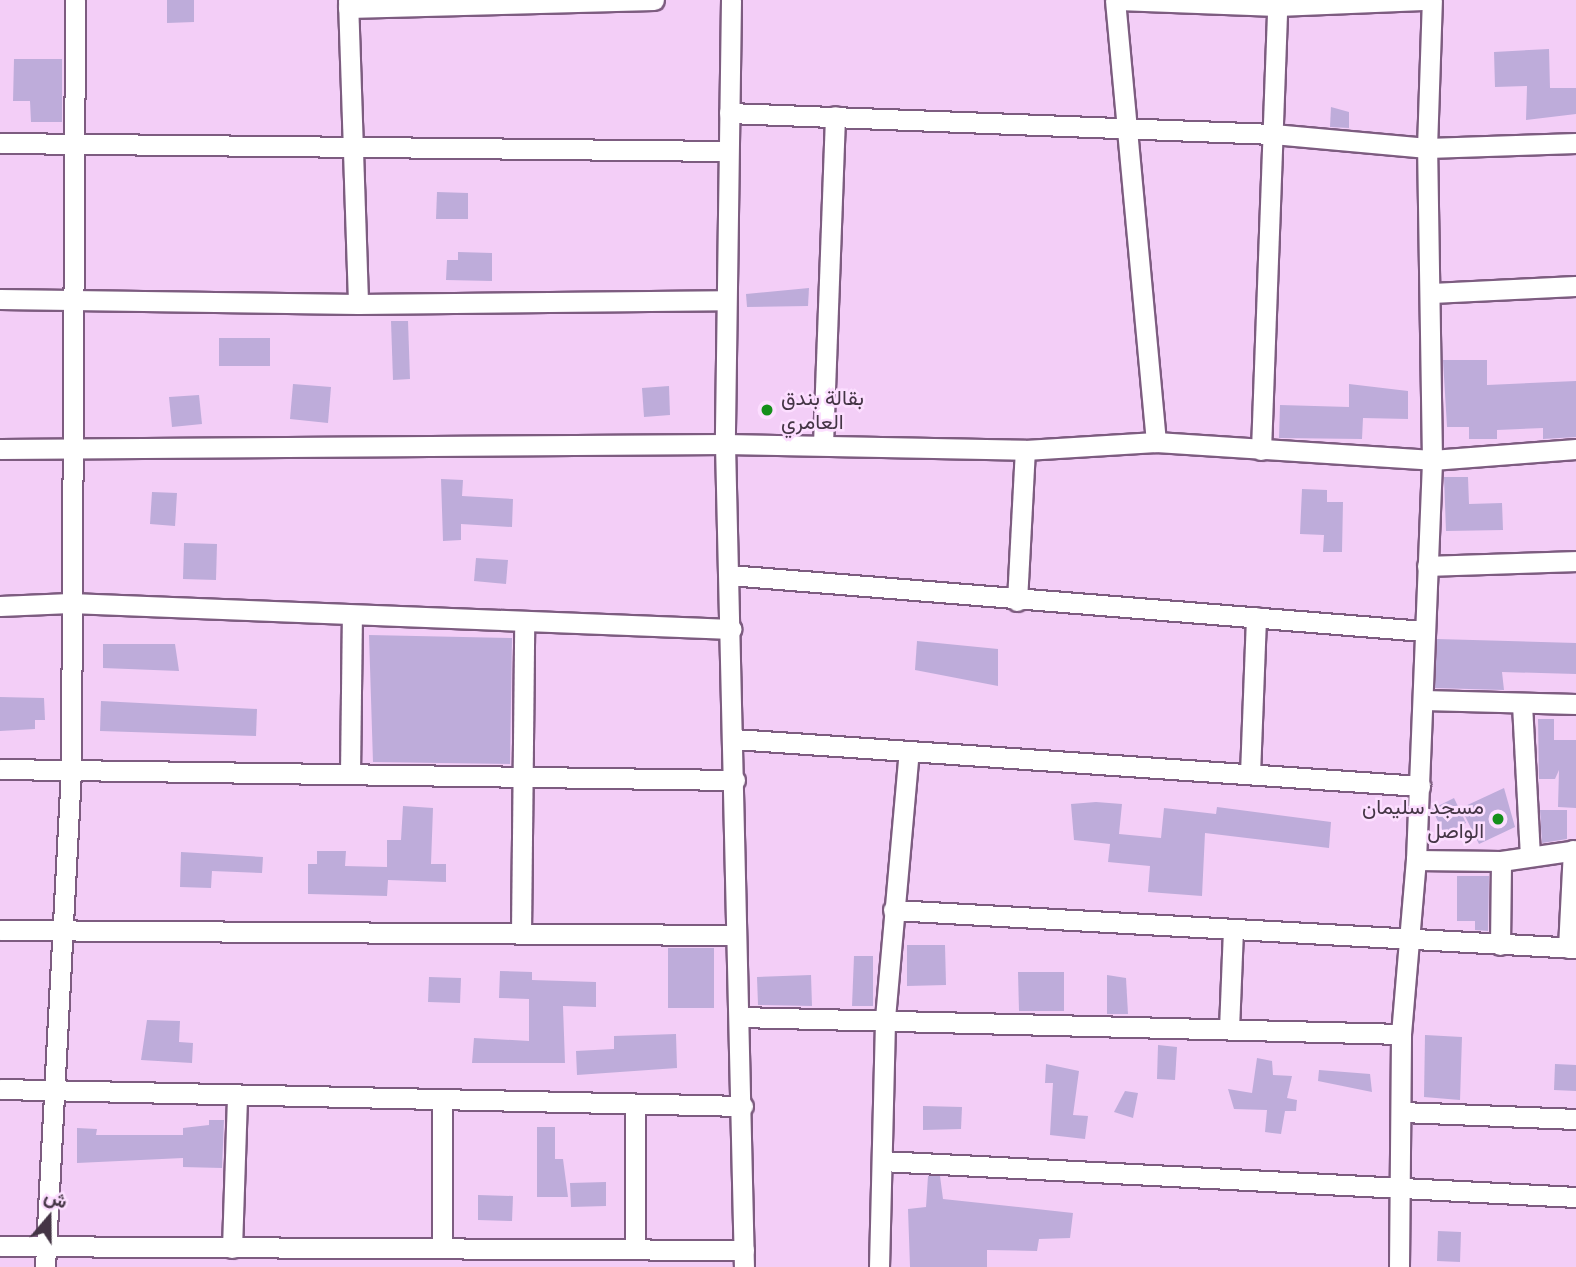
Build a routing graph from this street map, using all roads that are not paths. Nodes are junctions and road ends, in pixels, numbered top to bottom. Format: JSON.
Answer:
{"nodes":[{"id":1,"x":75,"y":0,"type":"edge"},
{"id":2,"x":654,"y":0,"type":"edge"},
{"id":3,"x":731,"y":0,"type":"edge"},
{"id":4,"x":1117,"y":0,"type":"edge"},
{"id":5,"x":1423,"y":0,"type":"edge"},
{"id":6,"x":1432,"y":0,"type":"edge"},
{"id":7,"x":348,"y":4,"type":"edge"},
{"id":8,"x":450,"y":4,"type":"edge"},
{"id":9,"x":1277,"y":6,"type":"junction"},
{"id":10,"x":729,"y":113,"type":"junction"},
{"id":11,"x":835,"y":116,"type":"junction"},
{"id":12,"x":1123,"y":129,"type":"junction"},
{"id":13,"x":1273,"y":134,"type":"junction"},
{"id":14,"x":0,"y":143,"type":"edge"},
{"id":15,"x":1576,"y":143,"type":"edge"},
{"id":16,"x":78,"y":145,"type":"junction"},
{"id":17,"x":351,"y":146,"type":"junction"},
{"id":18,"x":1427,"y":148,"type":"junction"},
{"id":19,"x":727,"y":151,"type":"junction"},
{"id":20,"x":1576,"y":286,"type":"edge"},
{"id":21,"x":1431,"y":293,"type":"junction"},
{"id":22,"x":0,"y":299,"type":"edge"},
{"id":23,"x":77,"y":299,"type":"junction"},
{"id":24,"x":724,"y":300,"type":"junction"},
{"id":25,"x":358,"y":304,"type":"junction"},
{"id":26,"x":1156,"y":442,"type":"junction"},
{"id":27,"x":726,"y":444,"type":"junction"},
{"id":28,"x":823,"y":444,"type":"junction"},
{"id":29,"x":72,"y":448,"type":"junction"},
{"id":30,"x":0,"y":449,"type":"edge"},
{"id":31,"x":1576,"y":449,"type":"edge"},
{"id":32,"x":1025,"y":450,"type":"junction"},
{"id":33,"x":1261,"y":450,"type":"junction"},
{"id":34,"x":1432,"y":460,"type":"junction"},
{"id":35,"x":1576,"y":561,"type":"edge"},
{"id":36,"x":1427,"y":566,"type":"junction"},
{"id":37,"x":729,"y":575,"type":"junction"},
{"id":38,"x":1017,"y":601,"type":"junction"},
{"id":39,"x":70,"y":603,"type":"junction"},
{"id":40,"x":0,"y":606,"type":"edge"},
{"id":41,"x":352,"y":617,"type":"junction"},
{"id":42,"x":1256,"y":617,"type":"junction"},
{"id":43,"x":524,"y":625,"type":"junction"},
{"id":44,"x":731,"y":629,"type":"junction"},
{"id":45,"x":1424,"y":631,"type":"junction"},
{"id":46,"x":1424,"y":699,"type":"junction"},
{"id":47,"x":1522,"y":704,"type":"junction"},
{"id":48,"x":1576,"y":704,"type":"edge"},
{"id":49,"x":734,"y":739,"type":"junction"},
{"id":50,"x":908,"y":751,"type":"junction"},
{"id":51,"x":0,"y":769,"type":"edge"},
{"id":52,"x":71,"y":769,"type":"junction"},
{"id":53,"x":350,"y":774,"type":"junction"},
{"id":54,"x":1250,"y":774,"type":"junction"},
{"id":55,"x":524,"y":777,"type":"junction"},
{"id":56,"x":735,"y":780,"type":"junction"},
{"id":57,"x":1420,"y":786,"type":"junction"},
{"id":58,"x":1574,"y":850,"type":"edge"},
{"id":59,"x":1530,"y":855,"type":"junction"},
{"id":60,"x":1416,"y":860,"type":"junction"},
{"id":61,"x":1501,"y":861,"type":"junction"},
{"id":62,"x":893,"y":910,"type":"junction"},
{"id":63,"x":0,"y":930,"type":"edge"},
{"id":64,"x":64,"y":930,"type":"junction"},
{"id":65,"x":1233,"y":930,"type":"junction"},
{"id":66,"x":520,"y":933,"type":"junction"},
{"id":67,"x":736,"y":935,"type":"junction"},
{"id":68,"x":1409,"y":943,"type":"junction"},
{"id":69,"x":1500,"y":945,"type":"junction"},
{"id":70,"x":1572,"y":948,"type":"edge"},
{"id":71,"x":740,"y":1017,"type":"junction"},
{"id":72,"x":885,"y":1018,"type":"junction"},
{"id":73,"x":1229,"y":1028,"type":"junction"},
{"id":74,"x":1401,"y":1034,"type":"junction"},
{"id":75,"x":0,"y":1089,"type":"edge"},
{"id":76,"x":56,"y":1090,"type":"junction"},
{"id":77,"x":237,"y":1097,"type":"junction"},
{"id":78,"x":442,"y":1102,"type":"junction"},
{"id":79,"x":635,"y":1106,"type":"junction"},
{"id":80,"x":743,"y":1106,"type":"junction"},
{"id":81,"x":1402,"y":1112,"type":"junction"},
{"id":82,"x":1576,"y":1119,"type":"edge"},
{"id":83,"x":882,"y":1161,"type":"junction"},
{"id":84,"x":1399,"y":1186,"type":"junction"},
{"id":85,"x":1576,"y":1197,"type":"edge"},
{"id":86,"x":0,"y":1246,"type":"edge"},
{"id":87,"x":46,"y":1246,"type":"junction"},
{"id":88,"x":232,"y":1248,"type":"junction"},
{"id":89,"x":442,"y":1248,"type":"junction"},
{"id":90,"x":635,"y":1248,"type":"junction"},
{"id":91,"x":744,"y":1259,"type":"edge"},
{"id":92,"x":45,"y":1267,"type":"edge"},
{"id":93,"x":879,"y":1267,"type":"edge"},
{"id":94,"x":1399,"y":1267,"type":"edge"}],
"edges":[{"from":1,"to":16,"type":"street"},
{"from":2,"to":8,"type":"street"},
{"from":3,"to":10,"type":"street"},
{"from":4,"to":9,"type":"street"},
{"from":4,"to":12,"type":"street"},
{"from":5,"to":9,"type":"street"},
{"from":6,"to":18,"type":"street"},
{"from":7,"to":8,"type":"street"},
{"from":7,"to":17,"type":"street"},
{"from":9,"to":13,"type":"street"},
{"from":10,"to":11,"type":"street"},
{"from":10,"to":19,"type":"street"},
{"from":11,"to":12,"type":"street"},
{"from":11,"to":28,"type":"street"},
{"from":12,"to":13,"type":"street"},
{"from":12,"to":26,"type":"street"},
{"from":13,"to":18,"type":"street"},
{"from":13,"to":33,"type":"street"},
{"from":14,"to":16,"type":"street"},
{"from":15,"to":18,"type":"street"},
{"from":16,"to":17,"type":"street"},
{"from":16,"to":23,"type":"street"},
{"from":17,"to":19,"type":"street"},
{"from":17,"to":25,"type":"street"},
{"from":18,"to":21,"type":"street"},
{"from":19,"to":24,"type":"street"},
{"from":20,"to":21,"type":"street"},
{"from":21,"to":34,"type":"street"},
{"from":22,"to":23,"type":"street"},
{"from":23,"to":25,"type":"street"},
{"from":23,"to":29,"type":"street"},
{"from":24,"to":25,"type":"street"},
{"from":24,"to":27,"type":"street"},
{"from":26,"to":32,"type":"street"},
{"from":26,"to":33,"type":"street"},
{"from":27,"to":28,"type":"street"},
{"from":27,"to":29,"type":"street"},
{"from":27,"to":37,"type":"street"},
{"from":28,"to":32,"type":"street"},
{"from":29,"to":30,"type":"street"},
{"from":29,"to":39,"type":"street"},
{"from":31,"to":34,"type":"street"},
{"from":32,"to":38,"type":"street"},
{"from":33,"to":34,"type":"street"},
{"from":34,"to":36,"type":"street"},
{"from":35,"to":36,"type":"street"},
{"from":36,"to":45,"type":"street"},
{"from":37,"to":38,"type":"street"},
{"from":37,"to":44,"type":"street"},
{"from":38,"to":42,"type":"street"},
{"from":39,"to":40,"type":"street"},
{"from":39,"to":41,"type":"street"},
{"from":39,"to":52,"type":"street"},
{"from":41,"to":43,"type":"street"},
{"from":41,"to":53,"type":"street"},
{"from":42,"to":45,"type":"street"},
{"from":42,"to":54,"type":"street"},
{"from":43,"to":44,"type":"street"},
{"from":43,"to":55,"type":"street"},
{"from":44,"to":49,"type":"street"},
{"from":45,"to":46,"type":"street"},
{"from":46,"to":47,"type":"street"},
{"from":46,"to":57,"type":"street"},
{"from":47,"to":48,"type":"street"},
{"from":47,"to":59,"type":"street"},
{"from":49,"to":50,"type":"street"},
{"from":49,"to":56,"type":"street"},
{"from":50,"to":54,"type":"street"},
{"from":50,"to":62,"type":"street"},
{"from":51,"to":52,"type":"street"},
{"from":52,"to":53,"type":"street"},
{"from":52,"to":64,"type":"street"},
{"from":53,"to":55,"type":"street"},
{"from":54,"to":57,"type":"street"},
{"from":55,"to":56,"type":"street"},
{"from":55,"to":66,"type":"street"},
{"from":56,"to":67,"type":"street"},
{"from":57,"to":60,"type":"street"},
{"from":58,"to":59,"type":"street"},
{"from":58,"to":70,"type":"street"},
{"from":59,"to":61,"type":"street"},
{"from":60,"to":61,"type":"street"},
{"from":60,"to":68,"type":"street"},
{"from":61,"to":69,"type":"street"},
{"from":62,"to":65,"type":"street"},
{"from":62,"to":72,"type":"street"},
{"from":63,"to":64,"type":"street"},
{"from":64,"to":66,"type":"street"},
{"from":64,"to":76,"type":"street"},
{"from":65,"to":68,"type":"street"},
{"from":65,"to":73,"type":"street"},
{"from":66,"to":67,"type":"street"},
{"from":67,"to":71,"type":"street"},
{"from":68,"to":69,"type":"street"},
{"from":68,"to":74,"type":"street"},
{"from":69,"to":70,"type":"street"},
{"from":71,"to":72,"type":"street"},
{"from":71,"to":80,"type":"street"},
{"from":72,"to":73,"type":"street"},
{"from":72,"to":83,"type":"street"},
{"from":73,"to":74,"type":"street"},
{"from":74,"to":81,"type":"street"},
{"from":75,"to":76,"type":"street"},
{"from":76,"to":77,"type":"street"},
{"from":76,"to":87,"type":"street"},
{"from":77,"to":78,"type":"street"},
{"from":77,"to":88,"type":"street"},
{"from":78,"to":79,"type":"street"},
{"from":78,"to":89,"type":"street"},
{"from":79,"to":80,"type":"street"},
{"from":79,"to":90,"type":"street"},
{"from":80,"to":91,"type":"street"},
{"from":81,"to":82,"type":"street"},
{"from":81,"to":84,"type":"street"},
{"from":83,"to":84,"type":"street"},
{"from":83,"to":93,"type":"street"},
{"from":84,"to":85,"type":"street"},
{"from":84,"to":94,"type":"street"},
{"from":86,"to":87,"type":"street"},
{"from":87,"to":88,"type":"street"},
{"from":87,"to":92,"type":"street"},
{"from":88,"to":89,"type":"street"},
{"from":89,"to":90,"type":"street"},
{"from":90,"to":91,"type":"street"}]}
